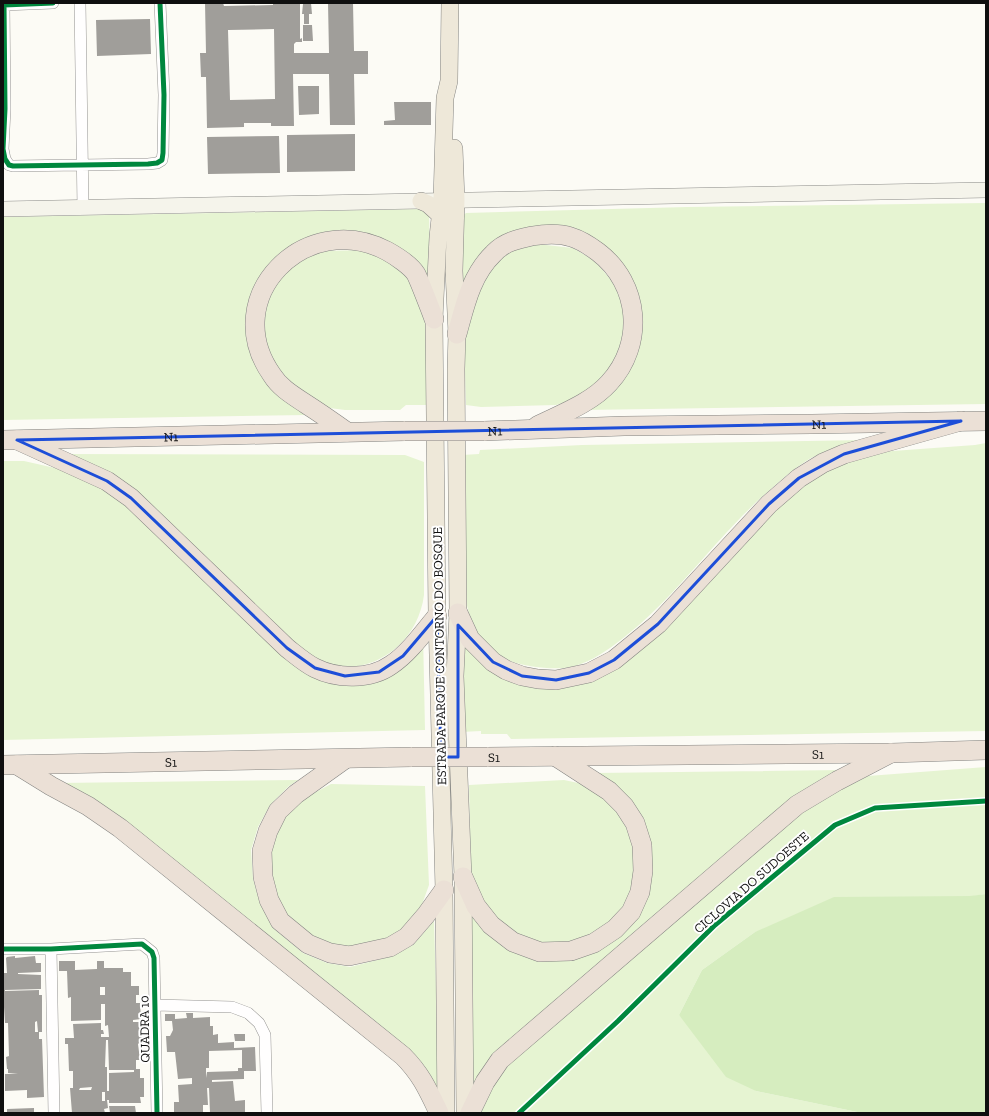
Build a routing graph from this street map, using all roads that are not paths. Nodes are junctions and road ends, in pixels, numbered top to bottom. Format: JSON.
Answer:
{"nodes":[{"id":1,"x":53,"y":3,"type":"edge"},
{"id":2,"x":80,"y":3,"type":"edge"},
{"id":3,"x":160,"y":3,"type":"edge"},
{"id":4,"x":450,"y":3,"type":"edge"},
{"id":5,"x":449,"y":81,"type":"junction"},
{"id":6,"x":4,"y":109,"type":"edge"},
{"id":7,"x":82,"y":165,"type":"junction"},
{"id":8,"x":986,"y":190,"type":"edge"},
{"id":9,"x":421,"y":201,"type":"joint"},
{"id":10,"x":448,"y":203,"type":"junction"},
{"id":11,"x":83,"y":208,"type":"junction"},
{"id":12,"x":3,"y":209,"type":"edge"},
{"id":13,"x":434,"y":319,"type":"junction"},
{"id":14,"x":457,"y":334,"type":"junction"},
{"id":15,"x":961,"y":421,"type":"junction"},
{"id":16,"x":986,"y":421,"type":"edge"},
{"id":17,"x":531,"y":428,"type":"junction"},
{"id":18,"x":347,"y":432,"type":"junction"},
{"id":19,"x":10,"y":440,"type":"edge"},
{"id":20,"x":458,"y":613,"type":"junction"},
{"id":21,"x":437,"y":616,"type":"junction"},
{"id":22,"x":986,"y":750,"type":"edge"},
{"id":23,"x":891,"y":753,"type":"junction"},
{"id":24,"x":555,"y":756,"type":"junction"},
{"id":25,"x":345,"y":759,"type":"junction"},
{"id":26,"x":10,"y":765,"type":"edge"},
{"id":27,"x":463,"y":877,"type":"junction"},
{"id":28,"x":444,"y":890,"type":"junction"},
{"id":29,"x":3,"y":949,"type":"edge"},
{"id":30,"x":51,"y":949,"type":"junction"},
{"id":31,"x":155,"y":1005,"type":"junction"},
{"id":32,"x":54,"y":1113,"type":"edge"},
{"id":33,"x":157,"y":1113,"type":"edge"},
{"id":34,"x":267,"y":1113,"type":"edge"},
{"id":35,"x":439,"y":1113,"type":"edge"},
{"id":36,"x":446,"y":1113,"type":"edge"},
{"id":37,"x":465,"y":1113,"type":"edge"},
{"id":38,"x":470,"y":1113,"type":"edge"}],
"edges":[{"from":1,"to":6,"type":"street"},
{"from":2,"to":7,"type":"street"},
{"from":3,"to":7,"type":"street"},
{"from":4,"to":5,"type":"main road"},
{"from":5,"to":10,"type":"main road"},
{"from":5,"to":10,"type":"main road"},
{"from":6,"to":7,"type":"street"},
{"from":7,"to":11,"type":"street"},
{"from":8,"to":10,"type":"main road"},
{"from":9,"to":10,"type":"main road"},
{"from":9,"to":11,"type":"main road"},
{"from":10,"to":13,"type":"main road","name":"ESTRADA PARQUE CONTORNO DO BOSQUE"},
{"from":10,"to":14,"type":"main road","name":"ESTRADA PARQUE CONTORNO DO BOSQUE"},
{"from":11,"to":12,"type":"main road"},
{"from":13,"to":18,"type":"highway"},
{"from":13,"to":21,"type":"main road","name":"ESTRADA PARQUE CONTORNO DO BOSQUE"},
{"from":14,"to":17,"type":"highway"},
{"from":14,"to":20,"type":"main road","name":"ESTRADA PARQUE CONTORNO DO BOSQUE"},
{"from":15,"to":16,"type":"highway","name":"N1"},
{"from":15,"to":17,"type":"highway","name":"N1"},
{"from":15,"to":20,"type":"highway"},
{"from":17,"to":18,"type":"highway","name":"N1","bridge":true},
{"from":18,"to":19,"type":"highway","name":"N1"},
{"from":19,"to":21,"type":"highway"},
{"from":20,"to":27,"type":"main road","name":"ESTRADA PARQUE CONTORNO DO BOSQUE"},
{"from":21,"to":28,"type":"main road","name":"ESTRADA PARQUE CONTORNO DO BOSQUE"},
{"from":22,"to":23,"type":"highway","name":"S1"},
{"from":23,"to":24,"type":"highway","name":"S1"},
{"from":23,"to":38,"type":"highway"},
{"from":24,"to":25,"type":"highway","name":"S1","bridge":true},
{"from":24,"to":27,"type":"highway"},
{"from":25,"to":26,"type":"highway","name":"S1"},
{"from":25,"to":28,"type":"highway"},
{"from":26,"to":35,"type":"highway"},
{"from":27,"to":37,"type":"main road","name":"ESTRADA PARQUE CONTORNO DO BOSQUE"},
{"from":28,"to":36,"type":"main road","name":"ESTRADA PARQUE CONTORNO DO BOSQUE"},
{"from":29,"to":30,"type":"street"},
{"from":30,"to":31,"type":"street","name":"QUADRA 10"},
{"from":30,"to":32,"type":"street"},
{"from":31,"to":33,"type":"street","name":"QUADRA 10"},
{"from":31,"to":34,"type":"street","name":"QUADRA 10"}]}
